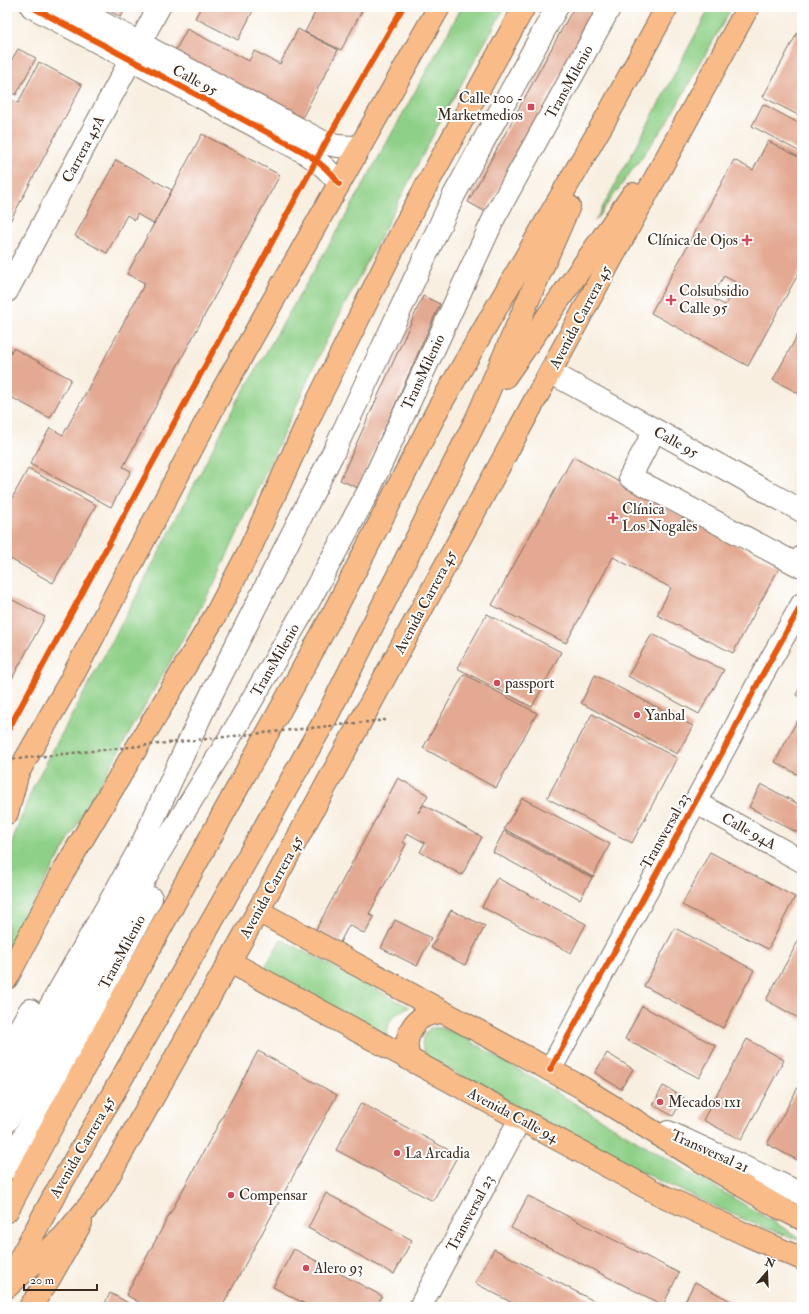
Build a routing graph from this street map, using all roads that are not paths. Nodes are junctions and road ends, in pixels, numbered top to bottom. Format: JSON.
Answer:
{"nodes":[{"id":1,"x":32,"y":7,"type":"edge"},
{"id":2,"x":73,"y":7,"type":"edge"},
{"id":3,"x":159,"y":7,"type":"edge"},
{"id":4,"x":439,"y":7,"type":"edge"},
{"id":5,"x":524,"y":7,"type":"edge"},
{"id":6,"x":557,"y":7,"type":"edge"},
{"id":7,"x":610,"y":7,"type":"edge"},
{"id":8,"x":667,"y":7,"type":"edge"},
{"id":9,"x":748,"y":7,"type":"edge"},
{"id":10,"x":135,"y":51,"type":"junction"},
{"id":11,"x":696,"y":102,"type":"junction"},
{"id":12,"x":609,"y":113,"type":"junction"},
{"id":13,"x":360,"y":146,"type":"junction"},
{"id":14,"x":339,"y":184,"type":"junction"},
{"id":15,"x":7,"y":291,"type":"edge"},
{"id":16,"x":550,"y":372,"type":"junction"},
{"id":17,"x":477,"y":418,"type":"junction"},
{"id":18,"x":655,"y":430,"type":"junction"},
{"id":19,"x":802,"y":511,"type":"edge"},
{"id":20,"x":802,"y":558,"type":"edge"},
{"id":21,"x":802,"y":604,"type":"edge"},
{"id":22,"x":202,"y":713,"type":"junction"},
{"id":23,"x":232,"y":734,"type":"junction"},
{"id":24,"x":10,"y":776,"type":"edge"},
{"id":25,"x":695,"y":802,"type":"junction"},
{"id":26,"x":7,"y":813,"type":"edge"},
{"id":27,"x":150,"y":848,"type":"junction"},
{"id":28,"x":802,"y":861,"type":"edge"},
{"id":29,"x":258,"y":911,"type":"junction"},
{"id":30,"x":230,"y":962,"type":"junction"},
{"id":31,"x":7,"y":978,"type":"edge"},
{"id":32,"x":443,"y":1012,"type":"junction"},
{"id":33,"x":7,"y":1051,"type":"edge"},
{"id":34,"x":409,"y":1059,"type":"junction"},
{"id":35,"x":550,"y":1070,"type":"junction"},
{"id":36,"x":7,"y":1082,"type":"edge"},
{"id":37,"x":617,"y":1109,"type":"junction"},
{"id":38,"x":520,"y":1119,"type":"junction"},
{"id":39,"x":7,"y":1121,"type":"edge"},
{"id":40,"x":7,"y":1168,"type":"edge"},
{"id":41,"x":802,"y":1194,"type":"edge"},
{"id":42,"x":98,"y":1195,"type":"junction"},
{"id":43,"x":7,"y":1211,"type":"edge"},
{"id":44,"x":802,"y":1219,"type":"edge"},
{"id":45,"x":802,"y":1259,"type":"edge"},
{"id":46,"x":49,"y":1279,"type":"junction"},
{"id":47,"x":7,"y":1282,"type":"edge"},
{"id":48,"x":7,"y":1287,"type":"edge"},
{"id":49,"x":30,"y":1307,"type":"edge"},
{"id":50,"x":35,"y":1307,"type":"edge"},
{"id":51,"x":420,"y":1307,"type":"edge"}],
"edges":[{"from":1,"to":10,"type":"street","name":"Calle 95"},
{"from":2,"to":10,"type":"street","name":"Calle 95"},
{"from":3,"to":10,"type":"street","name":"Carrera 45A"},
{"from":4,"to":13,"type":"main road"},
{"from":5,"to":31,"type":"main road"},
{"from":6,"to":22,"type":"street","name":"TransMilenio"},
{"from":7,"to":23,"type":"street","name":"TransMilenio"},
{"from":8,"to":12,"type":"main road","name":"Avenida Carrera 45"},
{"from":9,"to":11,"type":"main road","name":"Avenida Carrera 45"},
{"from":10,"to":13,"type":"street","name":"Calle 95"},
{"from":10,"to":14,"type":"street","name":"Calle 95"},
{"from":10,"to":15,"type":"street","name":"Carrera 45A"},
{"from":11,"to":16,"type":"main road","name":"Avenida Carrera 45"},
{"from":11,"to":17,"type":"main road"},
{"from":12,"to":17,"type":"main road","name":"Avenida Carrera 45"},
{"from":12,"to":43,"type":"main road","name":"Avenida Carrera 45"},
{"from":13,"to":14,"type":"main road"},
{"from":14,"to":24,"type":"main road"},
{"from":16,"to":18,"type":"street","name":"Calle 95"},
{"from":16,"to":29,"type":"main road","name":"Avenida Carrera 45"},
{"from":17,"to":47,"type":"main road","name":"Avenida Carrera 45"},
{"from":18,"to":19,"type":"street","name":"Calle 95"},
{"from":18,"to":20,"type":"street"},
{"from":21,"to":25,"type":"street","name":"Transversal 23"},
{"from":22,"to":27,"type":"street","name":"TransMilenio"},
{"from":22,"to":33,"type":"street","name":"TransMilenio"},
{"from":23,"to":27,"type":"street","name":"TransMilenio"},
{"from":23,"to":40,"type":"street","name":"TransMilenio"},
{"from":24,"to":26,"type":"main road"},
{"from":25,"to":28,"type":"street","name":"Calle 94A"},
{"from":25,"to":35,"type":"street","name":"Transversal 23"},
{"from":27,"to":36,"type":"street","name":"TransMilenio"},
{"from":27,"to":39,"type":"street","name":"TransMilenio"},
{"from":29,"to":30,"type":"main road","name":"Avenida Carrera 45"},
{"from":29,"to":32,"type":"main road"},
{"from":30,"to":34,"type":"main road","name":"Avenida Calle 94"},
{"from":30,"to":42,"type":"main road","name":"Avenida Carrera 45"},
{"from":32,"to":34,"type":"main road"},
{"from":32,"to":35,"type":"main road"},
{"from":34,"to":38,"type":"main road","name":"Avenida Calle 94"},
{"from":35,"to":37,"type":"main road"},
{"from":37,"to":41,"type":"street","name":"Transversal 21"},
{"from":37,"to":44,"type":"main road"},
{"from":38,"to":45,"type":"main road","name":"Avenida Calle 94"},
{"from":38,"to":51,"type":"street","name":"Transversal 23"},
{"from":42,"to":46,"type":"main road","name":"Avenida Carrera 45"},
{"from":42,"to":48,"type":"main road","name":"Avenida Carrera 45"},
{"from":46,"to":49,"type":"main road","name":"Avenida Carrera 45"},
{"from":46,"to":50,"type":"main road"}]}
